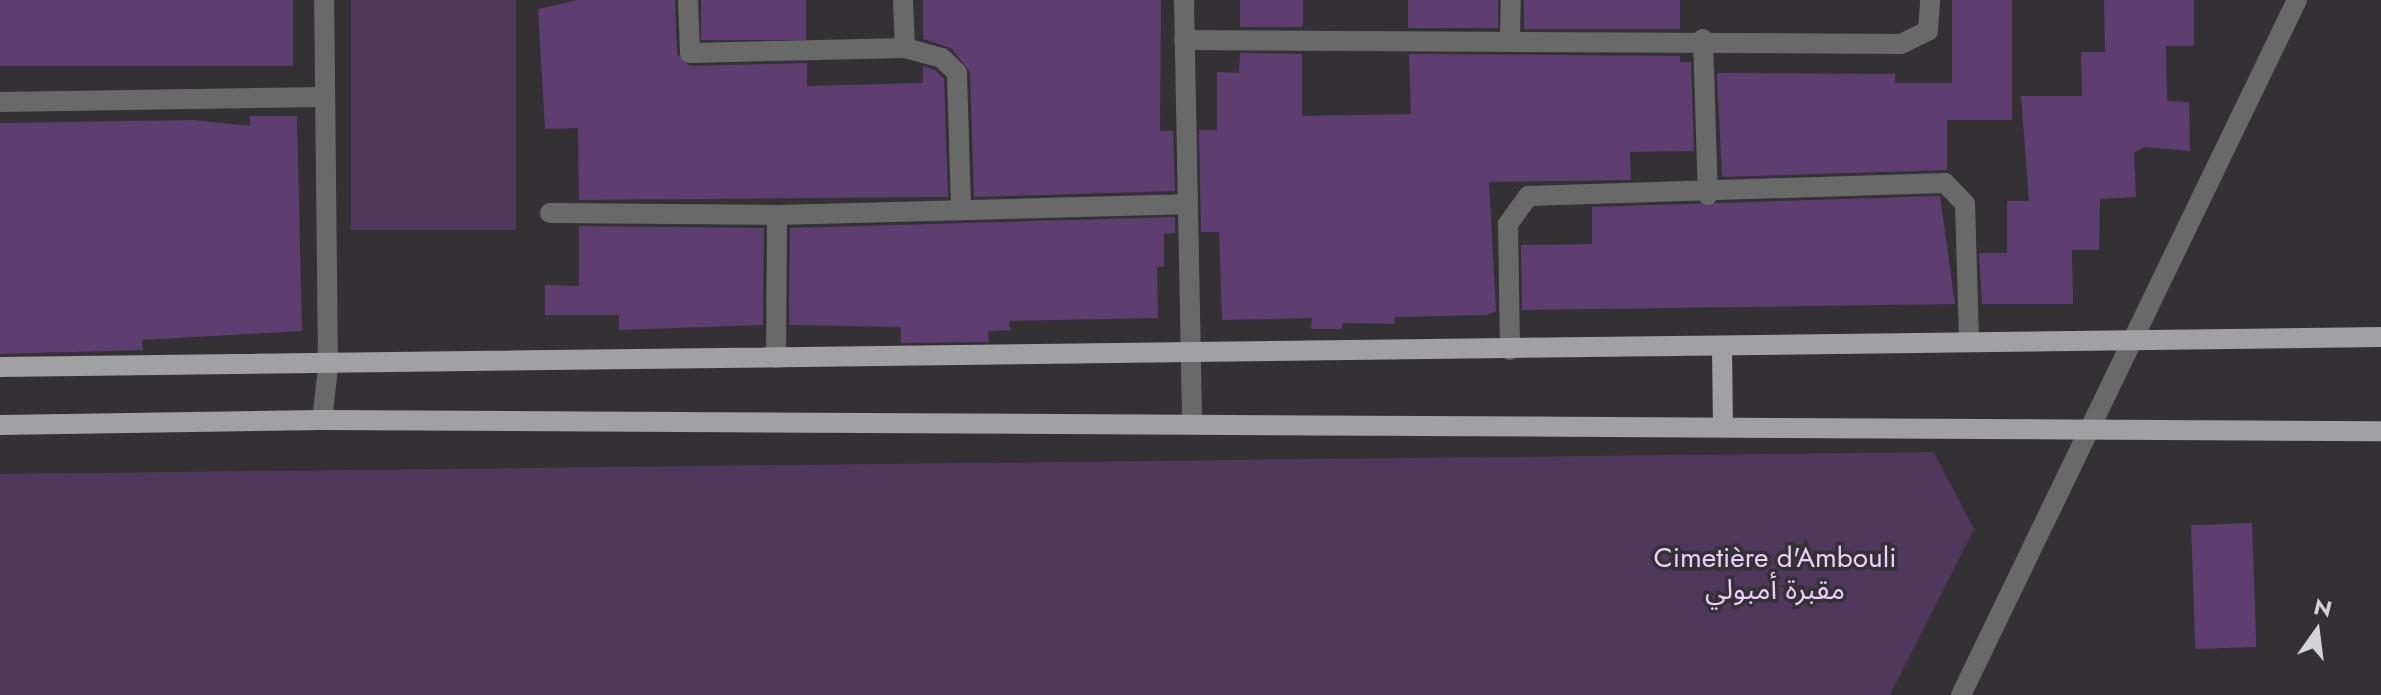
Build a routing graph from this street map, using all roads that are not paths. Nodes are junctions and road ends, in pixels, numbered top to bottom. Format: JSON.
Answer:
{"nodes":[{"id":1,"x":324,"y":0,"type":"edge"},
{"id":2,"x":688,"y":0,"type":"edge"},
{"id":3,"x":903,"y":0,"type":"edge"},
{"id":4,"x":1184,"y":0,"type":"edge"},
{"id":5,"x":1511,"y":0,"type":"edge"},
{"id":6,"x":1930,"y":0,"type":"edge"},
{"id":7,"x":2297,"y":0,"type":"edge"},
{"id":8,"x":1510,"y":39,"type":"junction"},
{"id":9,"x":1703,"y":39,"type":"junction"},
{"id":10,"x":1184,"y":40,"type":"junction"},
{"id":11,"x":905,"y":48,"type":"junction"},
{"id":12,"x":323,"y":97,"type":"junction"},
{"id":13,"x":0,"y":102,"type":"edge"},
{"id":14,"x":1708,"y":195,"type":"junction"},
{"id":15,"x":1184,"y":204,"type":"junction"},
{"id":16,"x":961,"y":210,"type":"junction"},
{"id":17,"x":550,"y":213,"type":"dead end"},
{"id":18,"x":777,"y":215,"type":"junction"},
{"id":19,"x":2381,"y":337,"type":"edge"},
{"id":20,"x":1969,"y":342,"type":"junction"},
{"id":21,"x":2129,"y":342,"type":"junction"},
{"id":22,"x":1722,"y":347,"type":"junction"},
{"id":23,"x":1510,"y":350,"type":"junction"},
{"id":24,"x":1188,"y":354,"type":"junction"},
{"id":25,"x":776,"y":358,"type":"junction"},
{"id":26,"x":0,"y":367,"type":"edge"},
{"id":27,"x":328,"y":368,"type":"junction"},
{"id":28,"x":322,"y":420,"type":"junction"},
{"id":29,"x":1192,"y":423,"type":"junction"},
{"id":30,"x":0,"y":425,"type":"edge"},
{"id":31,"x":1723,"y":426,"type":"junction"},
{"id":32,"x":2091,"y":429,"type":"junction"},
{"id":33,"x":2381,"y":431,"type":"edge"},
{"id":34,"x":1961,"y":695,"type":"edge"}],
"edges":[{"from":1,"to":12,"type":"street"},
{"from":2,"to":11,"type":"street"},
{"from":3,"to":11,"type":"street"},
{"from":4,"to":10,"type":"street"},
{"from":5,"to":8,"type":"street"},
{"from":6,"to":9,"type":"street"},
{"from":7,"to":21,"type":"street"},
{"from":8,"to":9,"type":"street"},
{"from":8,"to":10,"type":"street"},
{"from":9,"to":14,"type":"street"},
{"from":10,"to":15,"type":"street"},
{"from":11,"to":16,"type":"street"},
{"from":12,"to":13,"type":"street"},
{"from":12,"to":27,"type":"street"},
{"from":14,"to":20,"type":"street"},
{"from":14,"to":23,"type":"street"},
{"from":15,"to":16,"type":"street"},
{"from":15,"to":24,"type":"street"},
{"from":16,"to":18,"type":"street"},
{"from":17,"to":18,"type":"street"},
{"from":18,"to":25,"type":"street"},
{"from":19,"to":21,"type":"main road"},
{"from":20,"to":21,"type":"main road"},
{"from":20,"to":22,"type":"main road"},
{"from":21,"to":32,"type":"street"},
{"from":22,"to":23,"type":"main road"},
{"from":22,"to":31,"type":"main road"},
{"from":23,"to":24,"type":"main road"},
{"from":24,"to":25,"type":"main road"},
{"from":24,"to":29,"type":"street"},
{"from":25,"to":27,"type":"main road"},
{"from":26,"to":27,"type":"main road"},
{"from":27,"to":28,"type":"street"},
{"from":28,"to":29,"type":"main road"},
{"from":28,"to":30,"type":"main road"},
{"from":29,"to":31,"type":"main road"},
{"from":31,"to":32,"type":"main road"},
{"from":32,"to":33,"type":"main road"},
{"from":32,"to":34,"type":"street"}]}
